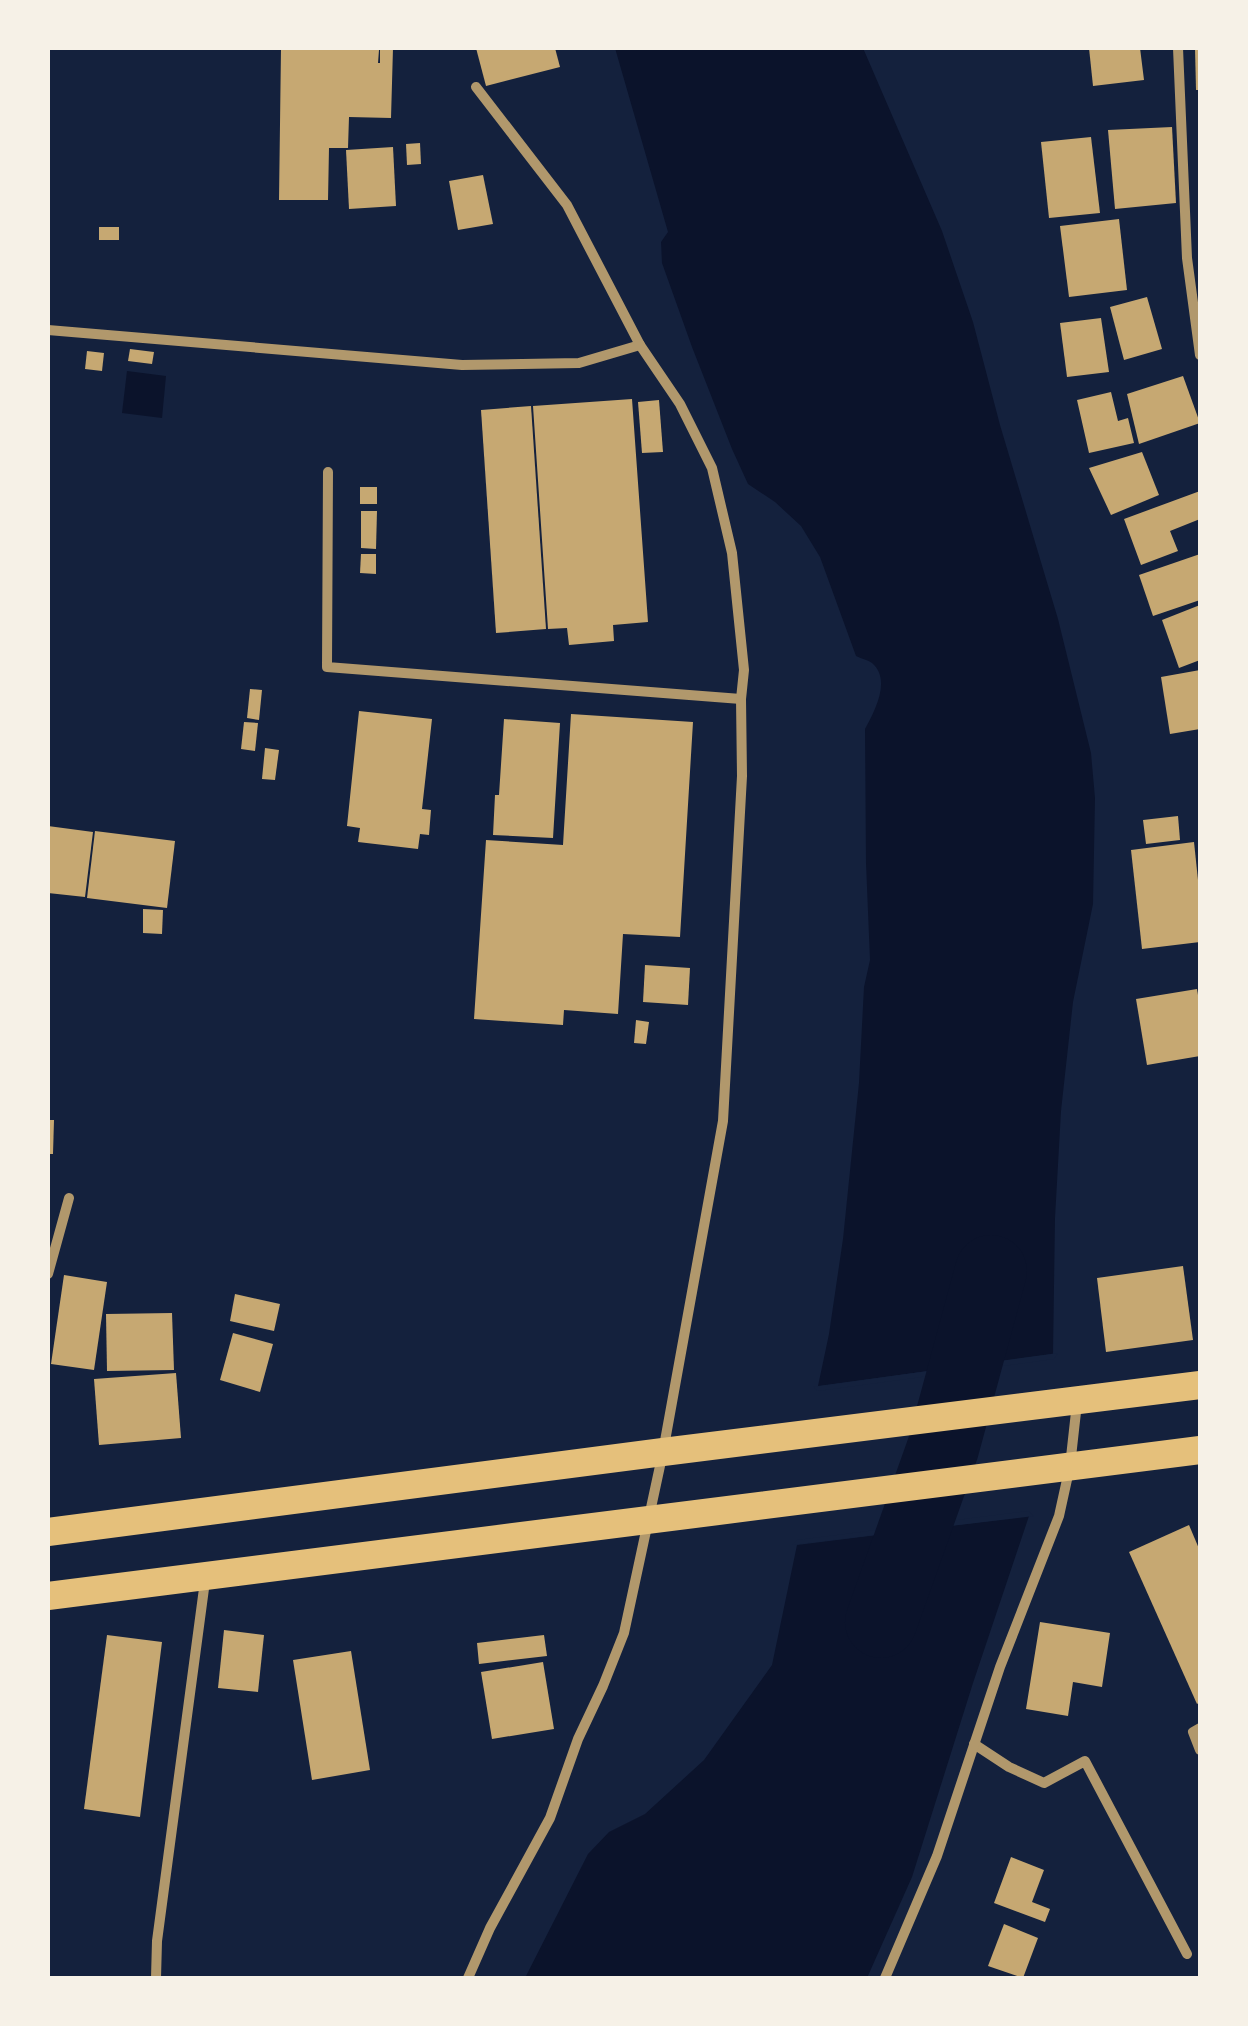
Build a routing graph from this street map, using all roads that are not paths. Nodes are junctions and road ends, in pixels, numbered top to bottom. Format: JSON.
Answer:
{"nodes":[{"id":1,"x":1178,"y":48,"type":"edge"},
{"id":2,"x":476,"y":87,"type":"dead end"},
{"id":3,"x":48,"y":330,"type":"edge"},
{"id":4,"x":640,"y":345,"type":"junction"},
{"id":5,"x":1200,"y":356,"type":"edge"},
{"id":6,"x":328,"y":472,"type":"dead end"},
{"id":7,"x":741,"y":700,"type":"junction"},
{"id":8,"x":68,"y":1198,"type":"dead end"},
{"id":9,"x":48,"y":1274,"type":"edge"},
{"id":10,"x":1200,"y":1385,"type":"edge"},
{"id":11,"x":1069,"y":1402,"type":"junction"},
{"id":12,"x":1200,"y":1450,"type":"edge"},
{"id":13,"x":671,"y":1451,"type":"junction"},
{"id":14,"x":1060,"y":1467,"type":"junction"},
{"id":15,"x":655,"y":1519,"type":"junction"},
{"id":16,"x":48,"y":1532,"type":"edge"},
{"id":17,"x":206,"y":1575,"type":"junction"},
{"id":18,"x":48,"y":1596,"type":"edge"},
{"id":19,"x":1200,"y":1728,"type":"edge"},
{"id":20,"x":974,"y":1744,"type":"junction"},
{"id":21,"x":1200,"y":1750,"type":"edge"},
{"id":22,"x":1187,"y":1954,"type":"dead end"},
{"id":23,"x":156,"y":1978,"type":"edge"},
{"id":24,"x":468,"y":1978,"type":"edge"},
{"id":25,"x":885,"y":1978,"type":"edge"}],
"edges":[{"from":1,"to":5,"type":"street"},
{"from":2,"to":4,"type":"street"},
{"from":3,"to":4,"type":"street"},
{"from":4,"to":7,"type":"street"},
{"from":6,"to":7,"type":"street"},
{"from":7,"to":13,"type":"street"},
{"from":8,"to":9,"type":"street"},
{"from":10,"to":11,"type":"highway"},
{"from":11,"to":13,"type":"highway"},
{"from":11,"to":14,"type":"street"},
{"from":12,"to":14,"type":"highway"},
{"from":13,"to":15,"type":"street"},
{"from":13,"to":16,"type":"highway"},
{"from":14,"to":15,"type":"highway"},
{"from":14,"to":20,"type":"street"},
{"from":15,"to":17,"type":"highway"},
{"from":15,"to":24,"type":"street"},
{"from":17,"to":18,"type":"highway"},
{"from":17,"to":23,"type":"street"},
{"from":19,"to":21,"type":"street"},
{"from":20,"to":22,"type":"street"},
{"from":20,"to":25,"type":"street"}]}
